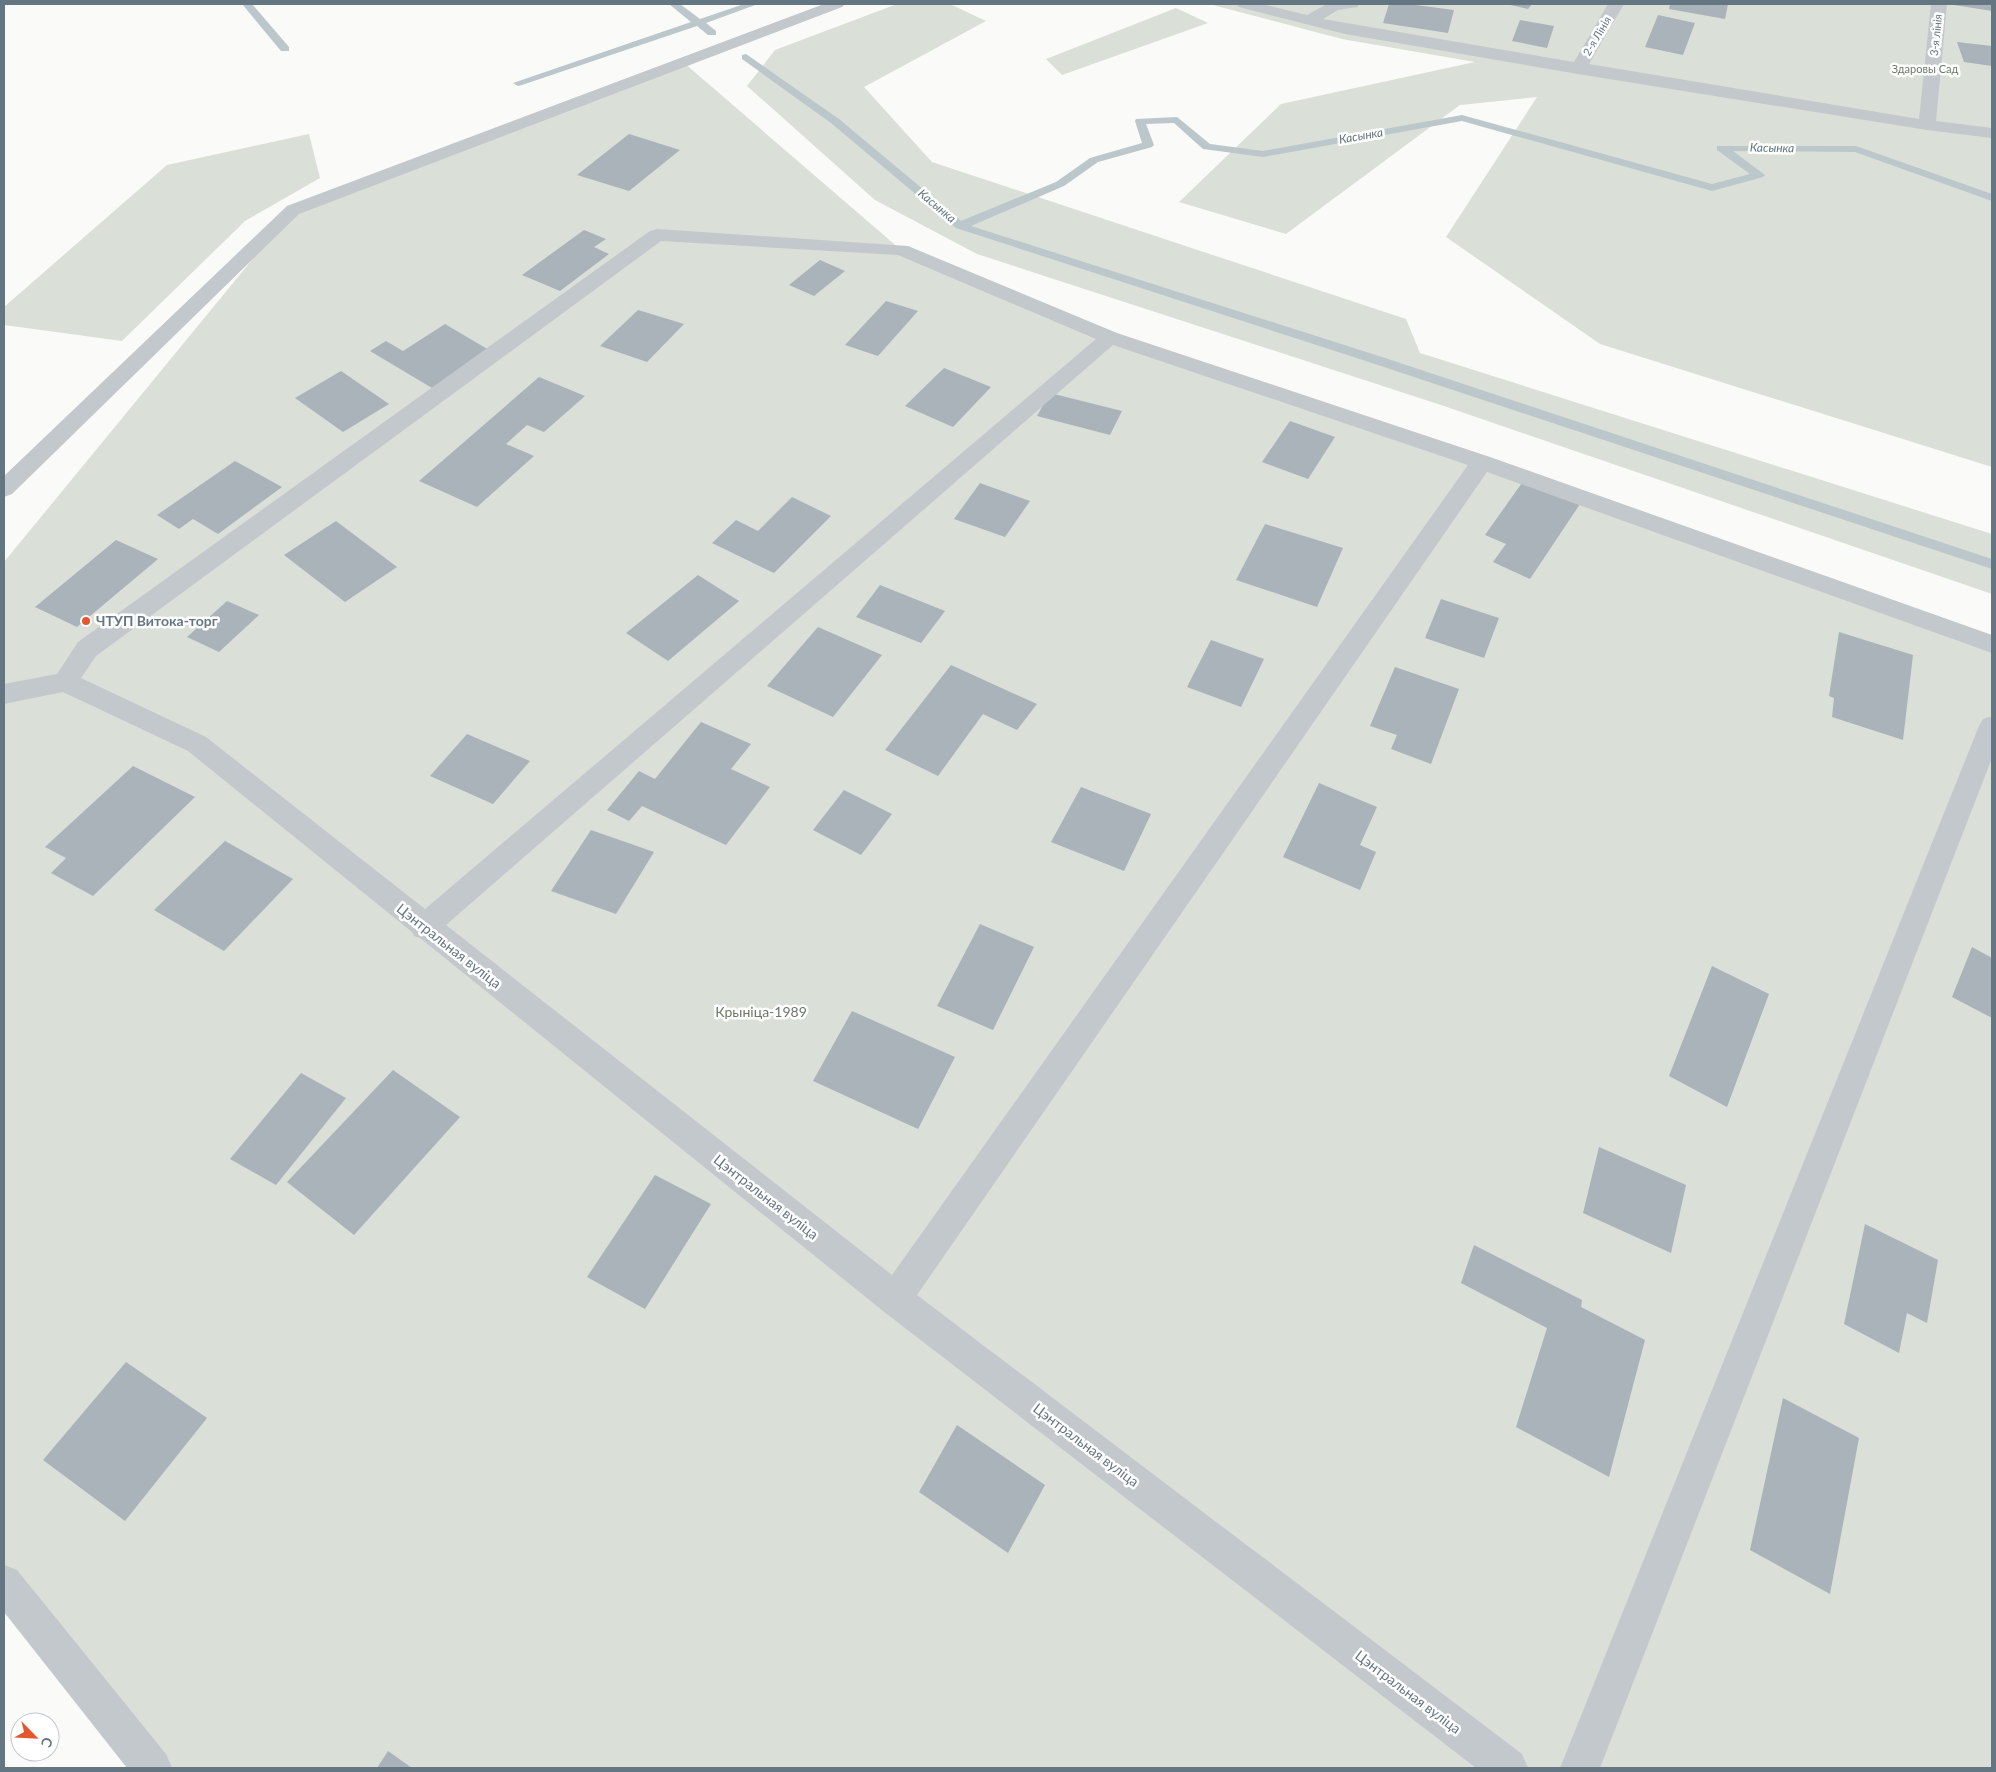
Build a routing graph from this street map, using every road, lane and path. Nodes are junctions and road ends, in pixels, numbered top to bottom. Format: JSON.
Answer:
{"nodes":[{"id":1,"x":838,"y":4,"type":"edge"},
{"id":2,"x":1244,"y":4,"type":"edge"},
{"id":3,"x":1352,"y":4,"type":"edge"},
{"id":4,"x":1616,"y":4,"type":"edge"},
{"id":5,"x":1939,"y":4,"type":"edge"},
{"id":6,"x":1310,"y":20,"type":"junction"},
{"id":7,"x":1578,"y":69,"type":"junction"},
{"id":8,"x":1927,"y":125,"type":"junction"},
{"id":9,"x":1992,"y":133,"type":"edge"},
{"id":10,"x":1110,"y":337,"type":"junction"},
{"id":11,"x":1482,"y":462,"type":"junction"},
{"id":12,"x":4,"y":489,"type":"edge"},
{"id":13,"x":1992,"y":644,"type":"edge"},
{"id":14,"x":65,"y":682,"type":"junction"},
{"id":15,"x":4,"y":694,"type":"edge"},
{"id":16,"x":1992,"y":726,"type":"edge"},
{"id":17,"x":424,"y":926,"type":"junction"},
{"id":18,"x":895,"y":1299,"type":"junction"},
{"id":19,"x":4,"y":1583,"type":"edge"},
{"id":20,"x":152,"y":1768,"type":"edge"},
{"id":21,"x":1508,"y":1768,"type":"edge"},
{"id":22,"x":1580,"y":1768,"type":"edge"}],
"edges":[{"from":1,"to":12,"type":"street"},
{"from":2,"to":6,"type":"street"},
{"from":3,"to":6,"type":"street"},
{"from":4,"to":7,"type":"street","name":"2-я Лінія"},
{"from":5,"to":8,"type":"street","name":"3-я лінія"},
{"from":6,"to":7,"type":"street"},
{"from":7,"to":8,"type":"street"},
{"from":8,"to":9,"type":"street"},
{"from":10,"to":11,"type":"street"},
{"from":10,"to":14,"type":"street"},
{"from":10,"to":17,"type":"street"},
{"from":11,"to":13,"type":"street"},
{"from":11,"to":18,"type":"street"},
{"from":14,"to":15,"type":"street"},
{"from":14,"to":17,"type":"street","name":"Цэнтральная вуліца"},
{"from":16,"to":22,"type":"street"},
{"from":17,"to":18,"type":"street","name":"Цэнтральная вуліца"},
{"from":18,"to":21,"type":"street","name":"Цэнтральная вуліца"},
{"from":19,"to":20,"type":"street"}]}
